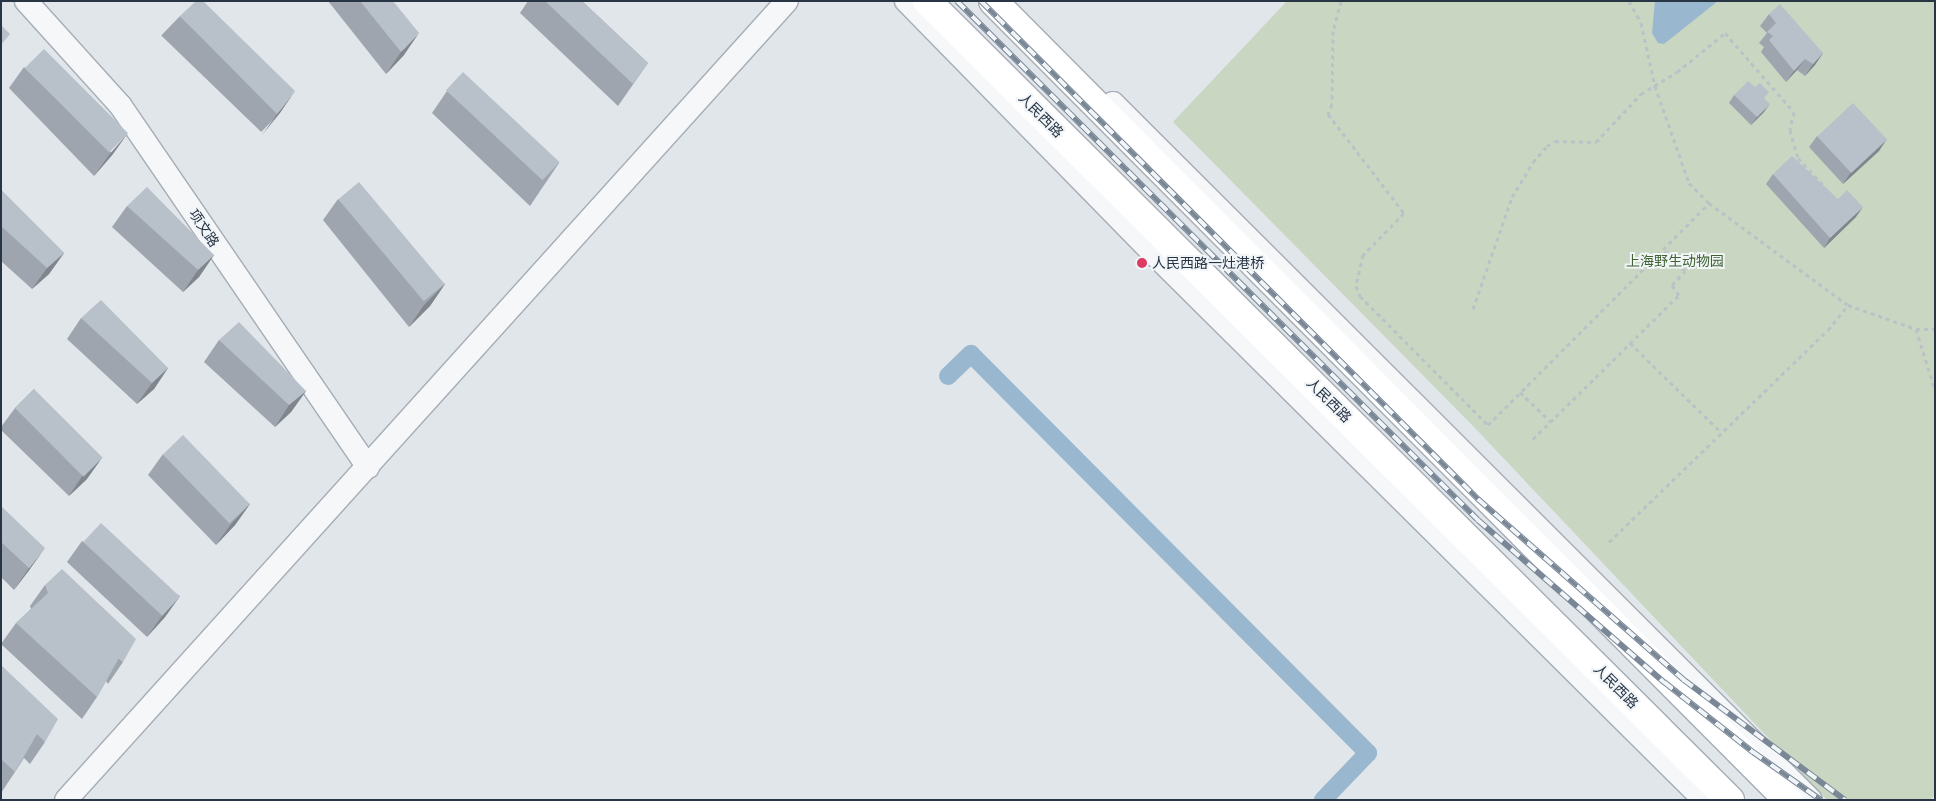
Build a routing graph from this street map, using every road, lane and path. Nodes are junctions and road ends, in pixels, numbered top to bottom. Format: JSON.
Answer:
{"nodes":[{"id":1,"x":26,"y":1,"type":"edge"},
{"id":2,"x":786,"y":1,"type":"edge"},
{"id":3,"x":906,"y":1,"type":"edge"},
{"id":4,"x":927,"y":1,"type":"edge"},
{"id":5,"x":993,"y":1,"type":"edge"},
{"id":6,"x":1012,"y":1,"type":"edge"},
{"id":7,"x":1341,"y":1,"type":"edge"},
{"id":8,"x":1629,"y":1,"type":"edge"},
{"id":9,"x":1655,"y":86,"type":"junction"},
{"id":10,"x":1832,"y":194,"type":"edge"},
{"id":11,"x":1708,"y":203,"type":"junction"},
{"id":12,"x":1663,"y":249,"type":"junction"},
{"id":13,"x":1848,"y":305,"type":"junction"},
{"id":14,"x":1473,"y":309,"type":"dead end"},
{"id":15,"x":1916,"y":329,"type":"junction"},
{"id":16,"x":1935,"y":329,"type":"edge"},
{"id":17,"x":1630,"y":343,"type":"junction"},
{"id":18,"x":1935,"y":390,"type":"edge"},
{"id":19,"x":1520,"y":392,"type":"junction"},
{"id":20,"x":1551,"y":422,"type":"junction"},
{"id":21,"x":1721,"y":432,"type":"junction"},
{"id":22,"x":1533,"y":439,"type":"dead end"},
{"id":23,"x":368,"y":467,"type":"junction"},
{"id":24,"x":1608,"y":542,"type":"dead end"},
{"id":25,"x":66,"y":800,"type":"edge"},
{"id":26,"x":1704,"y":800,"type":"edge"},
{"id":27,"x":1730,"y":800,"type":"edge"},
{"id":28,"x":1788,"y":800,"type":"edge"},
{"id":29,"x":1811,"y":800,"type":"edge"}],
"edges":[{"from":1,"to":23,"type":"street","name":"项文路"},
{"from":2,"to":23,"type":"street"},
{"from":3,"to":26,"type":"street","name":"人民西路"},
{"from":4,"to":27,"type":"main road","name":"人民西路"},
{"from":5,"to":28,"type":"main road"},
{"from":6,"to":29,"type":"street"},
{"from":7,"to":19,"type":"path"},
{"from":8,"to":9,"type":"path"},
{"from":9,"to":10,"type":"path"},
{"from":9,"to":11,"type":"path"},
{"from":9,"to":14,"type":"path"},
{"from":11,"to":12,"type":"path"},
{"from":11,"to":13,"type":"path"},
{"from":12,"to":17,"type":"path"},
{"from":12,"to":19,"type":"path"},
{"from":13,"to":15,"type":"path"},
{"from":13,"to":21,"type":"path"},
{"from":15,"to":16,"type":"path"},
{"from":15,"to":18,"type":"path"},
{"from":17,"to":20,"type":"path"},
{"from":17,"to":21,"type":"path"},
{"from":19,"to":20,"type":"path"},
{"from":20,"to":22,"type":"path"},
{"from":21,"to":24,"type":"path"},
{"from":23,"to":25,"type":"street"}]}
